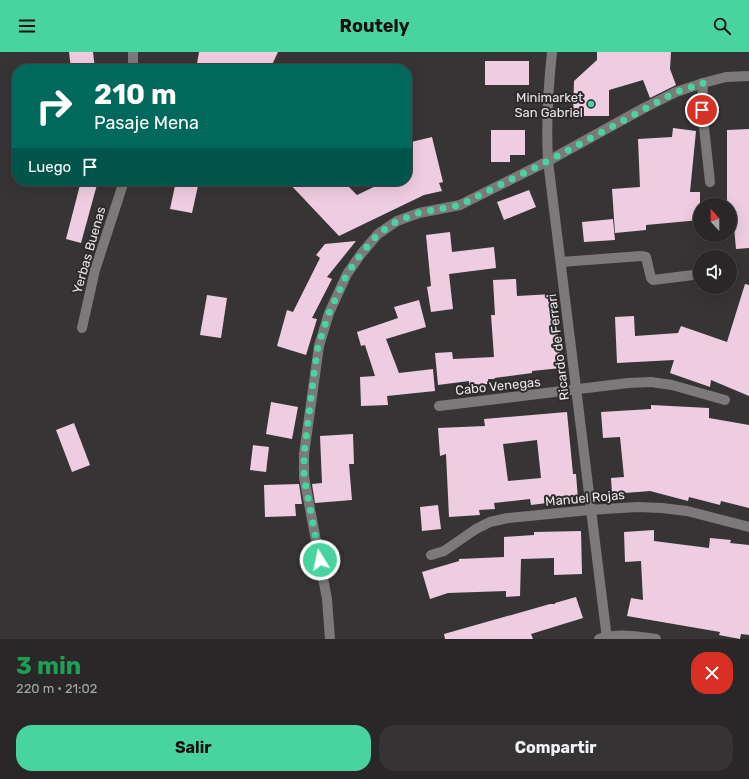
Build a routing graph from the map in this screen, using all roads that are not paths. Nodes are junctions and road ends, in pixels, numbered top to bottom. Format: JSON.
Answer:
{"nodes":[{"id":1,"x":133,"y":52,"type":"edge"},
{"id":2,"x":552,"y":52,"type":"edge"},
{"id":3,"x":132,"y":64,"type":"edge"},
{"id":4,"x":749,"y":76,"type":"edge"},
{"id":5,"x":703,"y":83,"type":"junction"},
{"id":6,"x":548,"y":161,"type":"junction"},
{"id":7,"x":710,"y":182,"type":"dead end"},
{"id":8,"x":122,"y":186,"type":"edge"},
{"id":9,"x":561,"y":262,"type":"junction"},
{"id":10,"x":693,"y":275,"type":"dead end"},
{"id":11,"x":82,"y":328,"type":"dead end"},
{"id":12,"x":576,"y":390,"type":"junction"},
{"id":13,"x":725,"y":400,"type":"dead end"},
{"id":14,"x":439,"y":406,"type":"dead end"},
{"id":15,"x":590,"y":510,"type":"junction"},
{"id":16,"x":749,"y":527,"type":"edge"},
{"id":17,"x":431,"y":555,"type":"dead end"},
{"id":18,"x":604,"y":638,"type":"edge"},
{"id":19,"x":330,"y":639,"type":"edge"},
{"id":20,"x":656,"y":639,"type":"edge"}],
"edges":[{"from":1,"to":3,"type":"street"},
{"from":2,"to":6,"type":"street","name":"Ricardo de Ferrari"},
{"from":4,"to":5,"type":"street"},
{"from":5,"to":6,"type":"street"},
{"from":5,"to":7,"type":"street"},
{"from":6,"to":9,"type":"street","name":"Ricardo de Ferrari"},
{"from":6,"to":19,"type":"street"},
{"from":8,"to":11,"type":"street","name":"Yerbas Buenas"},
{"from":9,"to":10,"type":"street"},
{"from":9,"to":12,"type":"street","name":"Ricardo de Ferrari"},
{"from":12,"to":13,"type":"street","name":"Cabo Venegas"},
{"from":12,"to":14,"type":"street","name":"Cabo Venegas"},
{"from":12,"to":15,"type":"street","name":"Ricardo de Ferrari"},
{"from":15,"to":16,"type":"street","name":"Manuel Rojas"},
{"from":15,"to":17,"type":"street","name":"Manuel Rojas"},
{"from":15,"to":18,"type":"street","name":"Ricardo de Ferrari"},
{"from":18,"to":20,"type":"street"}]}
